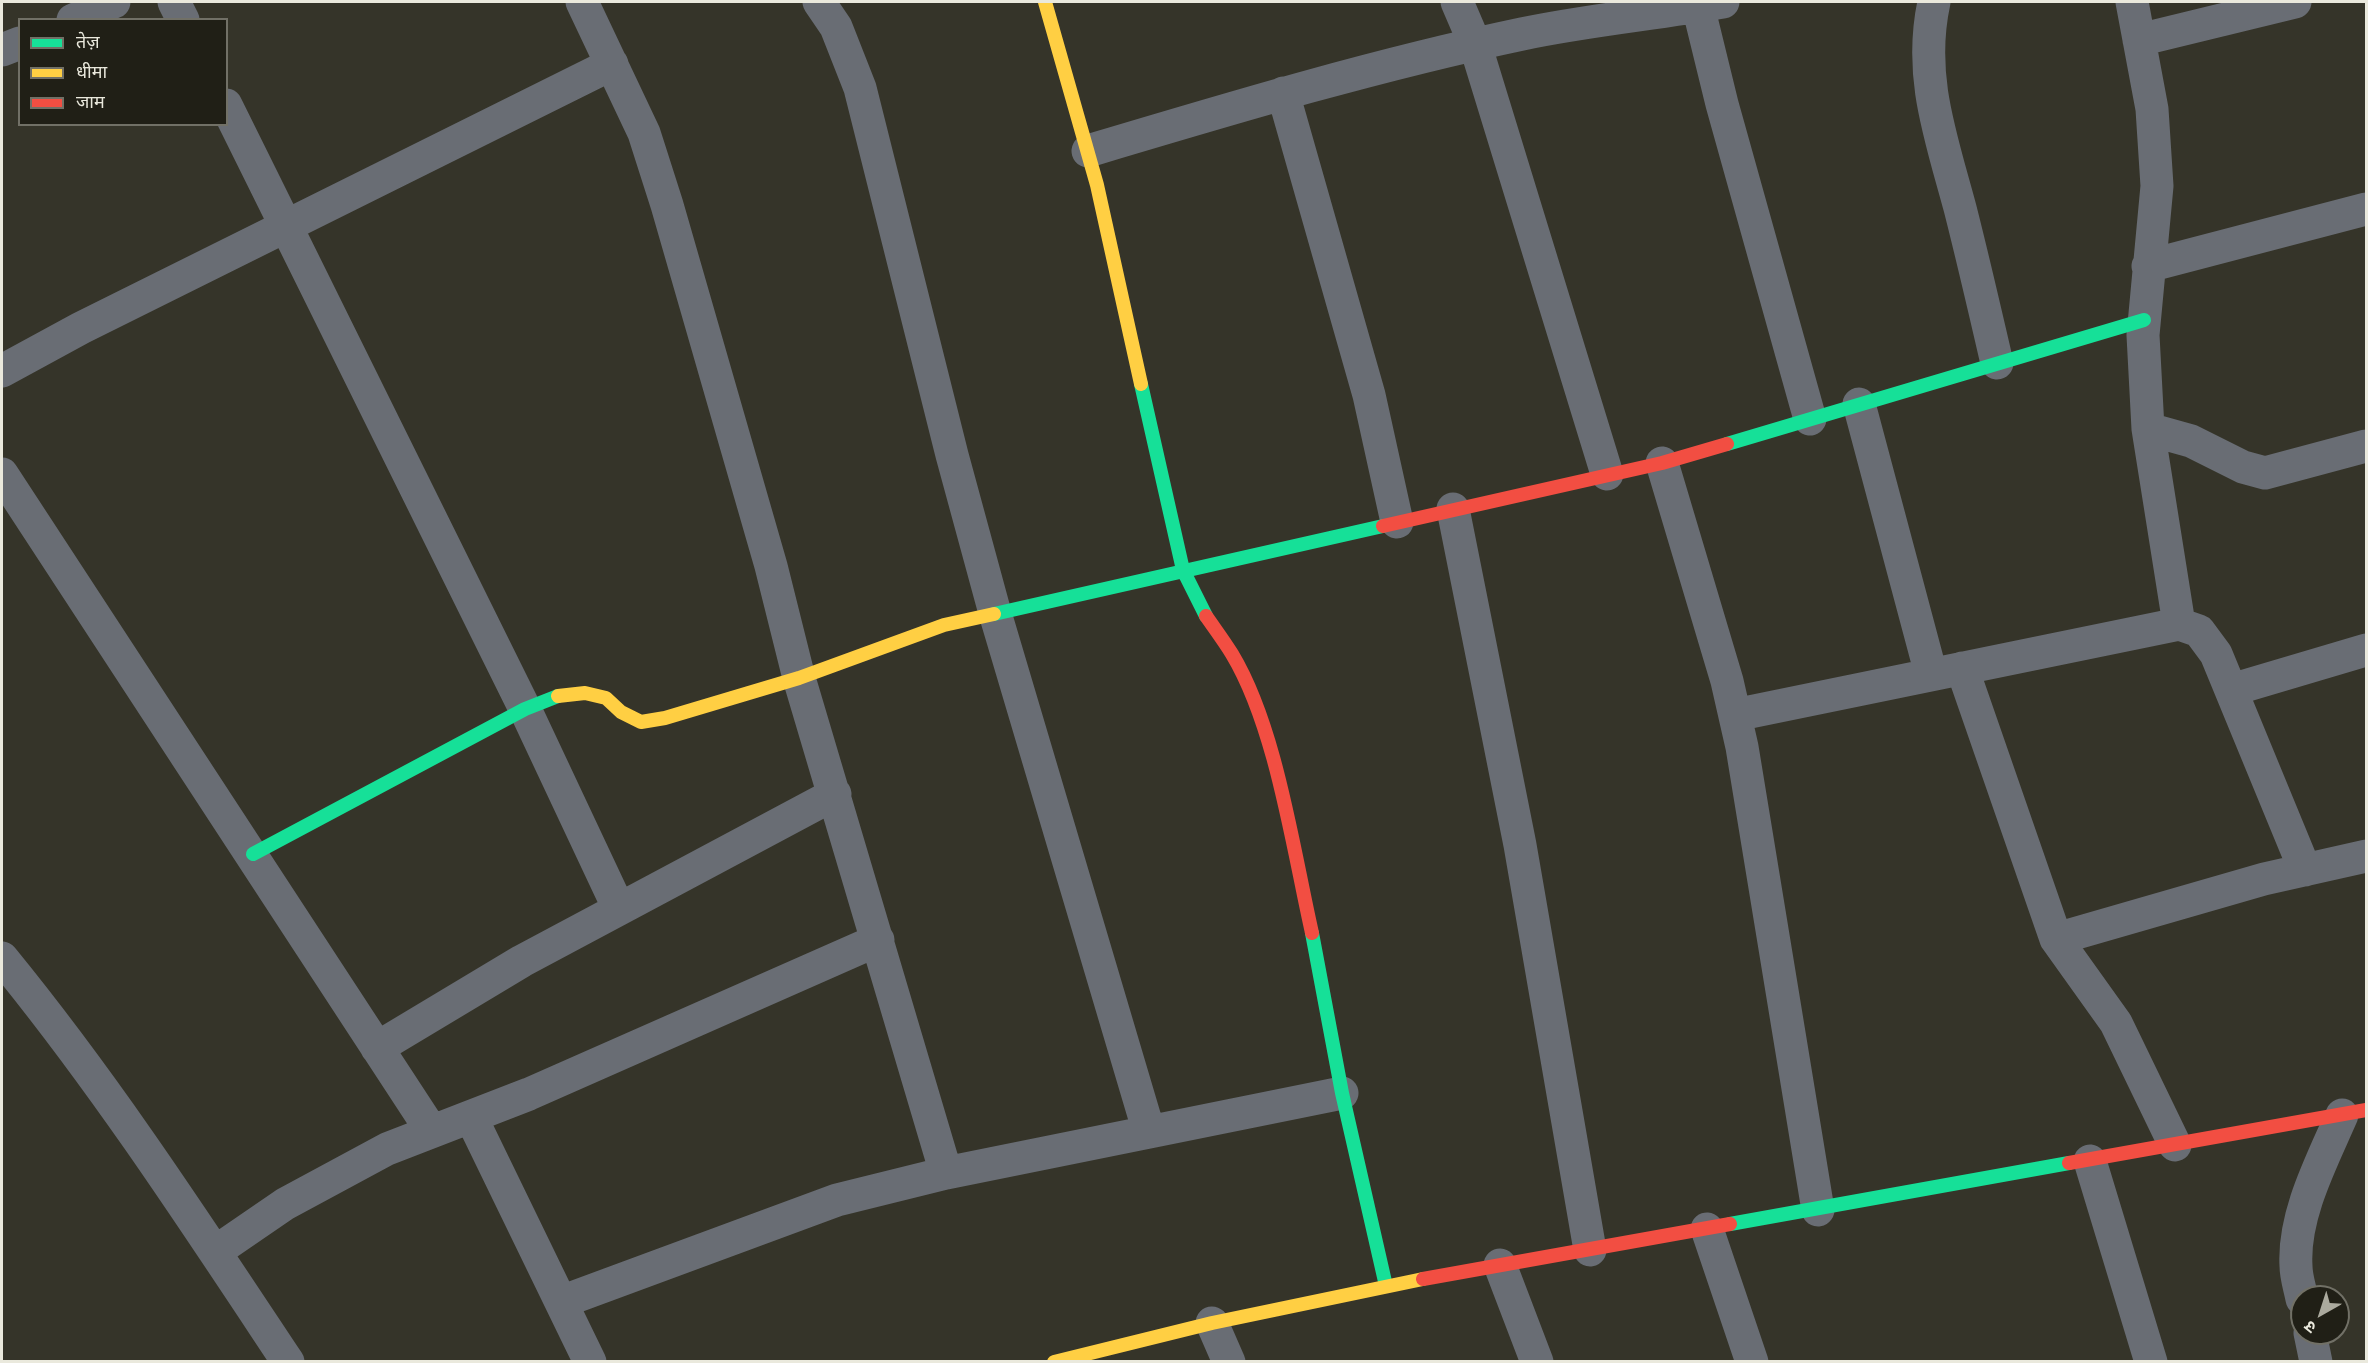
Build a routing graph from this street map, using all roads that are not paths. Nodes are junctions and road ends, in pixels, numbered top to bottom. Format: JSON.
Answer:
{"nodes":[{"id":1,"x":114,"y":2,"type":"edge"},
{"id":2,"x":174,"y":2,"type":"edge"},
{"id":3,"x":582,"y":2,"type":"edge"},
{"id":4,"x":819,"y":2,"type":"edge"},
{"id":5,"x":1045,"y":2,"type":"edge"},
{"id":6,"x":1457,"y":2,"type":"edge"},
{"id":7,"x":1934,"y":2,"type":"edge"},
{"id":8,"x":2132,"y":2,"type":"edge"},
{"id":9,"x":2295,"y":2,"type":"edge"},
{"id":10,"x":1711,"y":4,"type":"edge"},
{"id":11,"x":78,"y":18,"type":"edge"},
{"id":12,"x":182,"y":18,"type":"edge"},
{"id":13,"x":2139,"y":40,"type":"junction"},
{"id":14,"x":1475,"y":44,"type":"junction"},
{"id":15,"x":612,"y":63,"type":"junction"},
{"id":16,"x":1283,"y":93,"type":"junction"},
{"id":17,"x":228,"y":109,"type":"edge"},
{"id":18,"x":1088,"y":151,"type":"junction"},
{"id":19,"x":2367,"y":209,"type":"edge"},
{"id":20,"x":288,"y":225,"type":"junction"},
{"id":21,"x":2148,"y":266,"type":"junction"},
{"id":22,"x":2144,"y":320,"type":"junction"},
{"id":23,"x":1998,"y":363,"type":"junction"},
{"id":24,"x":2,"y":371,"type":"edge"},
{"id":25,"x":1858,"y":404,"type":"junction"},
{"id":26,"x":1810,"y":418,"type":"junction"},
{"id":27,"x":2148,"y":429,"type":"junction"},
{"id":28,"x":2367,"y":446,"type":"edge"},
{"id":29,"x":1662,"y":463,"type":"junction"},
{"id":30,"x":2,"y":474,"type":"edge"},
{"id":31,"x":1607,"y":474,"type":"junction"},
{"id":32,"x":1453,"y":509,"type":"junction"},
{"id":33,"x":1397,"y":522,"type":"junction"},
{"id":34,"x":1182,"y":570,"type":"junction"},
{"id":35,"x":995,"y":613,"type":"junction"},
{"id":36,"x":2179,"y":624,"type":"junction"},
{"id":37,"x":2367,"y":650,"type":"edge"},
{"id":38,"x":1946,"y":671,"type":"junction"},
{"id":39,"x":799,"y":678,"type":"junction"},
{"id":40,"x":2231,"y":690,"type":"junction"},
{"id":41,"x":525,"y":709,"type":"junction"},
{"id":42,"x":1735,"y":714,"type":"junction"},
{"id":43,"x":835,"y":794,"type":"junction"},
{"id":44,"x":253,"y":854,"type":"junction"},
{"id":45,"x":2367,"y":856,"type":"edge"},
{"id":46,"x":2305,"y":870,"type":"junction"},
{"id":47,"x":619,"y":909,"type":"junction"},
{"id":48,"x":2056,"y":939,"type":"junction"},
{"id":49,"x":878,"y":940,"type":"junction"},
{"id":50,"x":2,"y":958,"type":"edge"},
{"id":51,"x":376,"y":1048,"type":"junction"},
{"id":52,"x":1342,"y":1093,"type":"junction"},
{"id":53,"x":2354,"y":1112,"type":"edge"},
{"id":54,"x":471,"y":1117,"type":"junction"},
{"id":55,"x":431,"y":1130,"type":"junction"},
{"id":56,"x":1149,"y":1132,"type":"junction"},
{"id":57,"x":2175,"y":1145,"type":"junction"},
{"id":58,"x":2090,"y":1161,"type":"junction"},
{"id":59,"x":946,"y":1173,"type":"junction"},
{"id":60,"x":1818,"y":1210,"type":"junction"},
{"id":61,"x":1707,"y":1229,"type":"junction"},
{"id":62,"x":1590,"y":1250,"type":"junction"},
{"id":63,"x":215,"y":1252,"type":"junction"},
{"id":64,"x":1500,"y":1265,"type":"junction"},
{"id":65,"x":2299,"y":1285,"type":"edge"},
{"id":66,"x":1386,"y":1286,"type":"junction"},
{"id":67,"x":561,"y":1302,"type":"junction"},
{"id":68,"x":1212,"y":1323,"type":"junction"},
{"id":69,"x":2312,"y":1345,"type":"edge"},
{"id":70,"x":288,"y":1362,"type":"edge"},
{"id":71,"x":590,"y":1362,"type":"edge"},
{"id":72,"x":1054,"y":1362,"type":"edge"},
{"id":73,"x":1229,"y":1362,"type":"edge"},
{"id":74,"x":1537,"y":1362,"type":"edge"},
{"id":75,"x":1752,"y":1362,"type":"edge"},
{"id":76,"x":2151,"y":1362,"type":"edge"},
{"id":77,"x":2316,"y":1362,"type":"edge"}],
"edges":[{"from":1,"to":11,"type":"street"},
{"from":2,"to":12,"type":"street"},
{"from":3,"to":15,"type":"street"},
{"from":4,"to":35,"type":"street"},
{"from":5,"to":18,"type":"street"},
{"from":6,"to":14,"type":"street"},
{"from":7,"to":23,"type":"street"},
{"from":8,"to":13,"type":"street"},
{"from":9,"to":13,"type":"street"},
{"from":10,"to":14,"type":"street"},
{"from":10,"to":26,"type":"street"},
{"from":13,"to":21,"type":"street"},
{"from":14,"to":16,"type":"street"},
{"from":14,"to":31,"type":"street"},
{"from":15,"to":20,"type":"street"},
{"from":15,"to":39,"type":"street"},
{"from":16,"to":18,"type":"street"},
{"from":16,"to":33,"type":"street"},
{"from":17,"to":20,"type":"street"},
{"from":18,"to":34,"type":"street"},
{"from":19,"to":21,"type":"street"},
{"from":20,"to":24,"type":"street"},
{"from":20,"to":41,"type":"street"},
{"from":21,"to":22,"type":"street"},
{"from":22,"to":23,"type":"street"},
{"from":22,"to":27,"type":"street"},
{"from":23,"to":25,"type":"street"},
{"from":25,"to":26,"type":"street"},
{"from":25,"to":38,"type":"street"},
{"from":26,"to":29,"type":"street"},
{"from":27,"to":28,"type":"street"},
{"from":27,"to":36,"type":"street"},
{"from":29,"to":31,"type":"street"},
{"from":29,"to":42,"type":"street"},
{"from":30,"to":44,"type":"street"},
{"from":31,"to":32,"type":"street"},
{"from":32,"to":33,"type":"street"},
{"from":32,"to":62,"type":"street"},
{"from":33,"to":34,"type":"street"},
{"from":34,"to":35,"type":"street"},
{"from":34,"to":52,"type":"street"},
{"from":35,"to":39,"type":"street"},
{"from":35,"to":56,"type":"street"},
{"from":36,"to":38,"type":"street"},
{"from":36,"to":40,"type":"street"},
{"from":37,"to":40,"type":"street"},
{"from":38,"to":42,"type":"street"},
{"from":38,"to":48,"type":"street"},
{"from":39,"to":41,"type":"street"},
{"from":39,"to":43,"type":"street"},
{"from":40,"to":46,"type":"street"},
{"from":41,"to":44,"type":"street"},
{"from":41,"to":47,"type":"street"},
{"from":42,"to":60,"type":"street"},
{"from":43,"to":47,"type":"street"},
{"from":43,"to":49,"type":"street"},
{"from":44,"to":51,"type":"street"},
{"from":45,"to":46,"type":"street"},
{"from":46,"to":48,"type":"street"},
{"from":47,"to":51,"type":"street"},
{"from":48,"to":57,"type":"street"},
{"from":49,"to":54,"type":"street"},
{"from":49,"to":59,"type":"street"},
{"from":50,"to":63,"type":"street"},
{"from":51,"to":55,"type":"street"},
{"from":52,"to":56,"type":"street"},
{"from":52,"to":66,"type":"street"},
{"from":53,"to":57,"type":"street"},
{"from":53,"to":65,"type":"street"},
{"from":54,"to":55,"type":"street"},
{"from":54,"to":67,"type":"street"},
{"from":55,"to":63,"type":"street"},
{"from":56,"to":59,"type":"street"},
{"from":57,"to":58,"type":"street"},
{"from":58,"to":60,"type":"street"},
{"from":58,"to":76,"type":"street"},
{"from":59,"to":67,"type":"street"},
{"from":60,"to":61,"type":"street"},
{"from":61,"to":62,"type":"street"},
{"from":61,"to":75,"type":"street"},
{"from":62,"to":64,"type":"street"},
{"from":63,"to":70,"type":"street"},
{"from":64,"to":66,"type":"street"},
{"from":64,"to":74,"type":"street"},
{"from":66,"to":68,"type":"street"},
{"from":67,"to":71,"type":"street"},
{"from":68,"to":72,"type":"street"},
{"from":68,"to":73,"type":"street"},
{"from":69,"to":77,"type":"street"}]}
